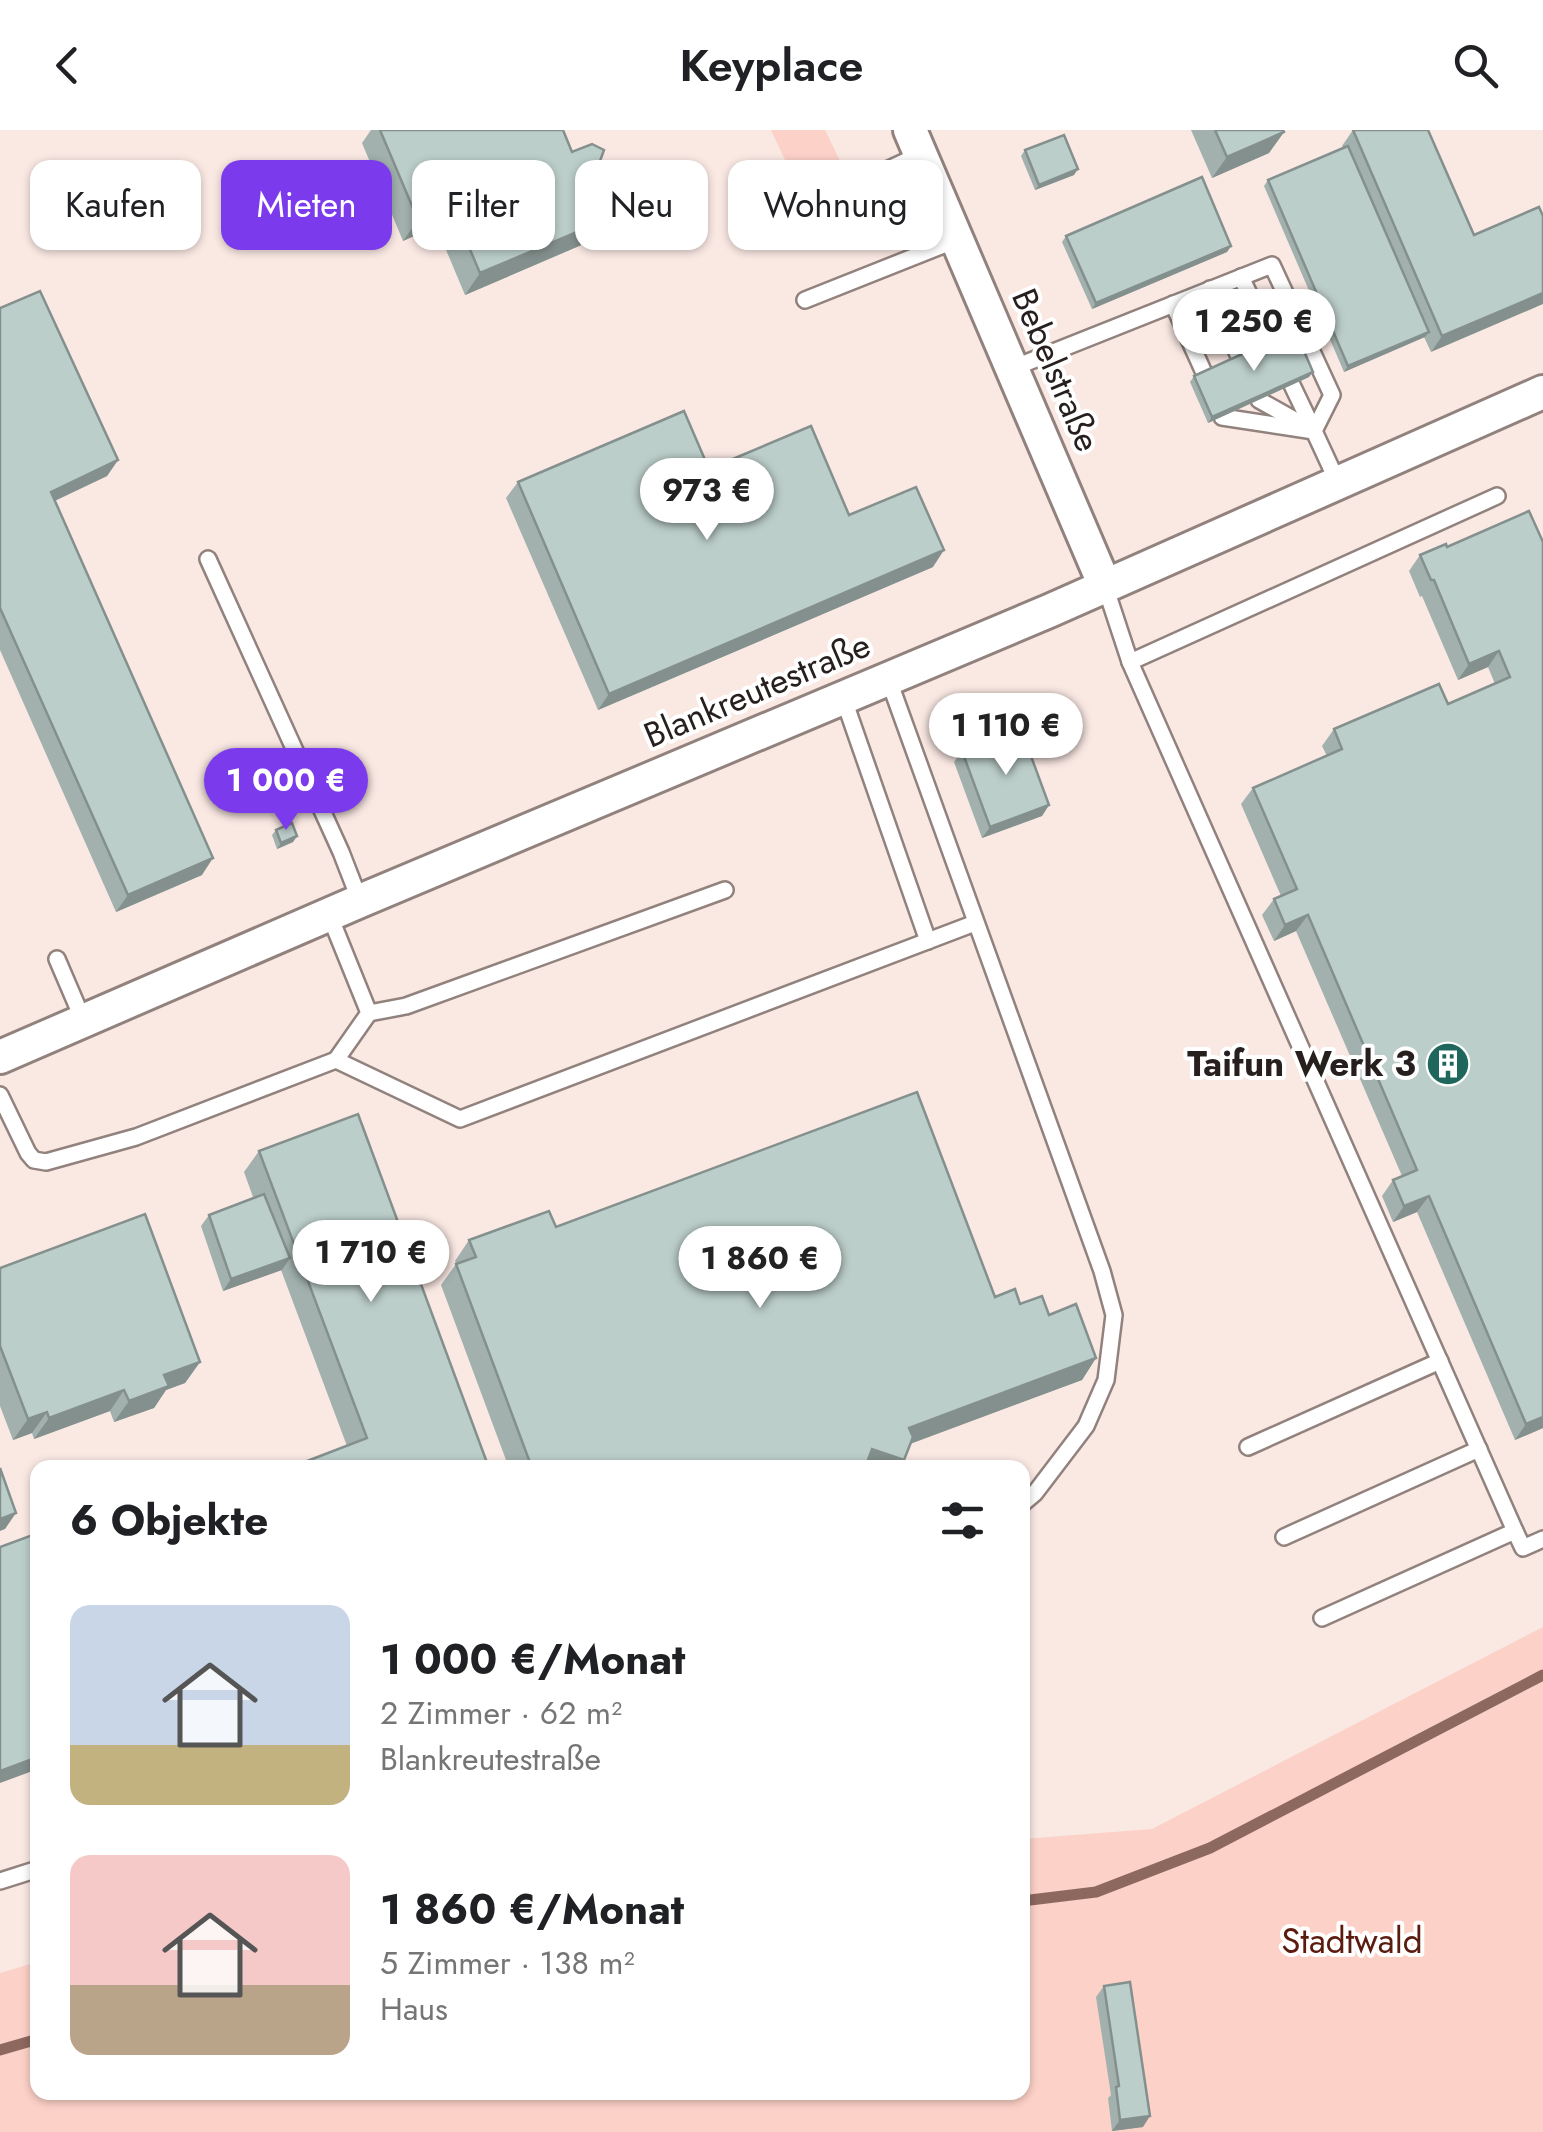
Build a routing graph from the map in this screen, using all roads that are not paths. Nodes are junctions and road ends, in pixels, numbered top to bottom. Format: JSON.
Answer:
{"nodes":[{"id":1,"x":916,"y":142,"type":"edge"},
{"id":2,"x":885,"y":160,"type":"edge"},
{"id":3,"x":956,"y":240,"type":"junction"},
{"id":4,"x":1241,"y":278,"type":"junction"},
{"id":5,"x":1210,"y":290,"type":"junction"},
{"id":6,"x":805,"y":300,"type":"dead end"},
{"id":7,"x":1173,"y":304,"type":"junction"},
{"id":8,"x":1273,"y":344,"type":"edge"},
{"id":9,"x":1240,"y":359,"type":"edge"},
{"id":10,"x":1013,"y":368,"type":"junction"},
{"id":11,"x":1204,"y":375,"type":"edge"},
{"id":12,"x":1292,"y":385,"type":"edge"},
{"id":13,"x":1543,"y":392,"type":"edge"},
{"id":14,"x":1259,"y":400,"type":"edge"},
{"id":15,"x":1222,"y":417,"type":"edge"},
{"id":16,"x":1314,"y":431,"type":"junction"},
{"id":17,"x":1338,"y":483,"type":"junction"},
{"id":18,"x":1497,"y":496,"type":"dead end"},
{"id":19,"x":208,"y":558,"type":"dead end"},
{"id":20,"x":1105,"y":586,"type":"junction"},
{"id":21,"x":1130,"y":662,"type":"junction"},
{"id":22,"x":888,"y":678,"type":"junction"},
{"id":23,"x":843,"y":697,"type":"junction"},
{"id":24,"x":725,"y":890,"type":"dead end"},
{"id":25,"x":360,"y":901,"type":"junction"},
{"id":26,"x":329,"y":914,"type":"junction"},
{"id":27,"x":976,"y":923,"type":"junction"},
{"id":28,"x":928,"y":941,"type":"junction"},
{"id":29,"x":57,"y":959,"type":"dead end"},
{"id":30,"x":369,"y":1013,"type":"junction"},
{"id":31,"x":84,"y":1022,"type":"junction"},
{"id":32,"x":0,"y":1057,"type":"edge"},
{"id":33,"x":336,"y":1060,"type":"junction"},
{"id":34,"x":0,"y":1096,"type":"edge"},
{"id":35,"x":1440,"y":1361,"type":"junction"},
{"id":36,"x":1248,"y":1447,"type":"dead end"},
{"id":37,"x":1479,"y":1449,"type":"junction"},
{"id":38,"x":1030,"y":1497,"type":"edge"},
{"id":39,"x":1515,"y":1531,"type":"junction"},
{"id":40,"x":1284,"y":1537,"type":"dead end"},
{"id":41,"x":1543,"y":1539,"type":"edge"},
{"id":42,"x":1322,"y":1618,"type":"dead end"},
{"id":43,"x":30,"y":1871,"type":"edge"},
{"id":44,"x":0,"y":1881,"type":"edge"}],
"edges":[{"from":1,"to":2,"type":"lane"},
{"from":1,"to":3,"type":"street","name":"Bebelstraße"},
{"from":3,"to":6,"type":"lane"},
{"from":3,"to":10,"type":"street","name":"Bebelstraße"},
{"from":4,"to":5,"type":"lane"},
{"from":4,"to":8,"type":"lane"},
{"from":4,"to":16,"type":"lane"},
{"from":5,"to":7,"type":"lane"},
{"from":5,"to":9,"type":"lane"},
{"from":7,"to":10,"type":"lane"},
{"from":7,"to":11,"type":"lane"},
{"from":10,"to":20,"type":"street","name":"Bebelstraße"},
{"from":12,"to":16,"type":"lane"},
{"from":13,"to":17,"type":"street","name":"Blankreutestraße"},
{"from":14,"to":16,"type":"lane"},
{"from":15,"to":16,"type":"lane"},
{"from":16,"to":17,"type":"lane"},
{"from":17,"to":20,"type":"street","name":"Blankreutestraße"},
{"from":18,"to":21,"type":"lane"},
{"from":19,"to":25,"type":"lane"},
{"from":20,"to":21,"type":"lane"},
{"from":20,"to":22,"type":"street","name":"Blankreutestraße"},
{"from":21,"to":35,"type":"lane"},
{"from":22,"to":23,"type":"street","name":"Blankreutestraße"},
{"from":22,"to":27,"type":"lane"},
{"from":23,"to":25,"type":"street","name":"Blankreutestraße"},
{"from":23,"to":28,"type":"lane"},
{"from":24,"to":30,"type":"lane"},
{"from":25,"to":26,"type":"street","name":"Blankreutestraße"},
{"from":26,"to":30,"type":"lane"},
{"from":26,"to":31,"type":"street","name":"Blankreutestraße"},
{"from":27,"to":28,"type":"lane"},
{"from":27,"to":38,"type":"lane"},
{"from":28,"to":33,"type":"lane"},
{"from":29,"to":31,"type":"lane"},
{"from":30,"to":33,"type":"lane"},
{"from":31,"to":32,"type":"street","name":"Blankreutestraße"},
{"from":33,"to":34,"type":"lane"},
{"from":35,"to":36,"type":"lane"},
{"from":35,"to":37,"type":"lane"},
{"from":37,"to":39,"type":"lane"},
{"from":37,"to":40,"type":"lane"},
{"from":39,"to":41,"type":"lane"},
{"from":39,"to":42,"type":"lane"},
{"from":43,"to":44,"type":"lane"}]}
